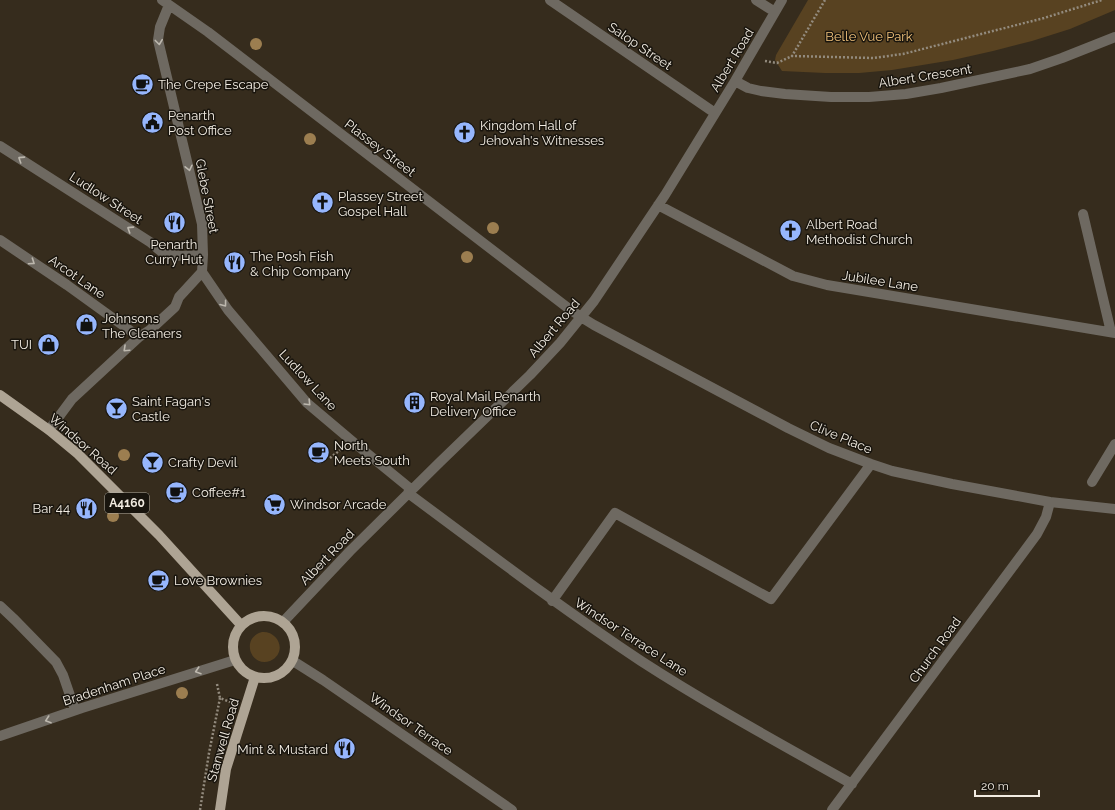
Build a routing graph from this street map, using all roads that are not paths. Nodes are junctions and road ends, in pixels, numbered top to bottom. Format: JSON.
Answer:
{"nodes":[{"id":1,"x":550,"y":0,"type":"edge"},
{"id":2,"x":756,"y":0,"type":"edge"},
{"id":3,"x":782,"y":0,"type":"edge"},
{"id":4,"x":166,"y":2,"type":"edge"},
{"id":5,"x":775,"y":12,"type":"junction"},
{"id":6,"x":1115,"y":37,"type":"edge"},
{"id":7,"x":735,"y":81,"type":"junction"},
{"id":8,"x":715,"y":113,"type":"junction"},
{"id":9,"x":0,"y":146,"type":"edge"},
{"id":10,"x":658,"y":205,"type":"junction"},
{"id":11,"x":1083,"y":214,"type":"dead end"},
{"id":12,"x":0,"y":240,"type":"edge"},
{"id":13,"x":203,"y":255,"type":"junction"},
{"id":14,"x":202,"y":272,"type":"junction"},
{"id":15,"x":581,"y":317,"type":"junction"},
{"id":16,"x":1113,"y":333,"type":"edge"},
{"id":17,"x":138,"y":338,"type":"junction"},
{"id":18,"x":0,"y":395,"type":"edge"},
{"id":19,"x":49,"y":430,"type":"junction"},
{"id":20,"x":1115,"y":444,"type":"edge"},
{"id":21,"x":871,"y":464,"type":"junction"},
{"id":22,"x":1092,"y":482,"type":"dead end"},
{"id":23,"x":410,"y":491,"type":"junction"},
{"id":24,"x":1050,"y":502,"type":"junction"},
{"id":25,"x":1115,"y":509,"type":"edge"},
{"id":26,"x":552,"y":600,"type":"junction"},
{"id":27,"x":0,"y":606,"type":"edge"},
{"id":28,"x":283,"y":622,"type":"junction"},
{"id":29,"x":241,"y":625,"type":"junction"},
{"id":30,"x":236,"y":660,"type":"junction"},
{"id":31,"x":293,"y":661,"type":"junction"},
{"id":32,"x":255,"y":677,"type":"junction"},
{"id":33,"x":75,"y":710,"type":"junction"},
{"id":34,"x":0,"y":736,"type":"edge"},
{"id":35,"x":852,"y":784,"type":"junction"},
{"id":36,"x":220,"y":810,"type":"edge"},
{"id":37,"x":512,"y":810,"type":"edge"},
{"id":38,"x":832,"y":810,"type":"edge"}],
"edges":[{"from":1,"to":8,"type":"street","name":"Salop Street"},
{"from":2,"to":5,"type":"street"},
{"from":3,"to":5,"type":"street","name":"Albert Road"},
{"from":4,"to":13,"type":"street","name":"Glebe Street","one_way":true},
{"from":4,"to":15,"type":"street","name":"Plassey Street"},
{"from":5,"to":7,"type":"street","name":"Albert Road"},
{"from":6,"to":7,"type":"street","name":"Albert Crescent"},
{"from":7,"to":8,"type":"street","name":"Albert Road"},
{"from":8,"to":10,"type":"street","name":"Albert Road"},
{"from":13,"to":9,"type":"street","name":"Ludlow Street","one_way":true},
{"from":10,"to":15,"type":"street","name":"Albert Road"},
{"from":10,"to":16,"type":"street","name":"Jubilee Lane"},
{"from":11,"to":16,"type":"street"},
{"from":12,"to":17,"type":"street","name":"Arcot Lane","one_way":true},
{"from":13,"to":14,"type":"street","name":"Glebe Street"},
{"from":14,"to":17,"type":"street"},
{"from":14,"to":23,"type":"street","name":"Ludlow Lane","one_way":true},
{"from":15,"to":21,"type":"street","name":"Clive Place"},
{"from":15,"to":23,"type":"street","name":"Albert Road"},
{"from":17,"to":19,"type":"street","one_way":true},
{"from":18,"to":19,"type":"main road","name":"Windsor Road","number":"A4160"},
{"from":19,"to":29,"type":"main road","name":"Windsor Road","number":"A4160"},
{"from":20,"to":22,"type":"street"},
{"from":21,"to":24,"type":"street","name":"Clive Place"},
{"from":21,"to":26,"type":"street"},
{"from":23,"to":26,"type":"street","name":"Windsor Terrace Lane"},
{"from":23,"to":28,"type":"street","name":"Albert Road"},
{"from":24,"to":25,"type":"street","name":"Clive Place"},
{"from":24,"to":35,"type":"street","name":"Church Road"},
{"from":26,"to":35,"type":"street","name":"Windsor Terrace Lane"},
{"from":27,"to":33,"type":"street"},
{"from":28,"to":29,"type":"main road"},
{"from":28,"to":31,"type":"main road"},
{"from":29,"to":30,"type":"main road"},
{"from":30,"to":32,"type":"main road"},
{"from":30,"to":33,"type":"street","name":"Bradenham Place","one_way":true},
{"from":31,"to":32,"type":"main road"},
{"from":31,"to":37,"type":"street","name":"Windsor Terrace"},
{"from":32,"to":36,"type":"main road","name":"Stanwell Road"},
{"from":33,"to":34,"type":"street","name":"Bradenham Place","one_way":true},
{"from":35,"to":38,"type":"street","name":"Church Road"}]}
